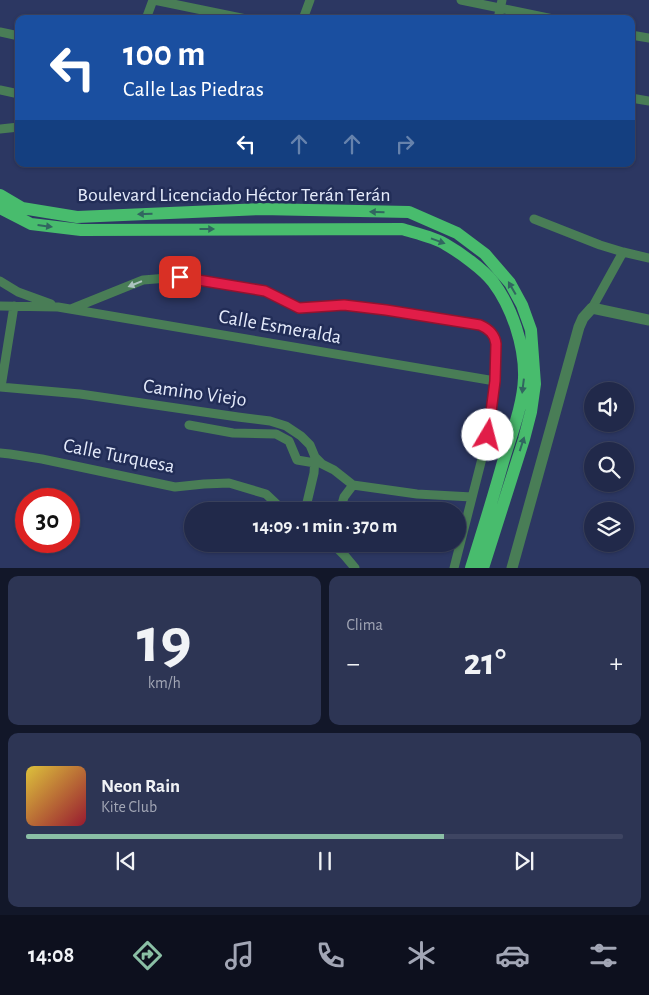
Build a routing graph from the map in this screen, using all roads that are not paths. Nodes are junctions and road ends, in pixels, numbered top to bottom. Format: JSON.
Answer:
{"nodes":[{"id":1,"x":154,"y":0,"type":"edge"},
{"id":2,"x":310,"y":0,"type":"edge"},
{"id":3,"x":462,"y":0,"type":"edge"},
{"id":4,"x":501,"y":4,"type":"edge"},
{"id":5,"x":148,"y":15,"type":"edge"},
{"id":6,"x":227,"y":15,"type":"edge"},
{"id":7,"x":304,"y":15,"type":"edge"},
{"id":8,"x":540,"y":15,"type":"edge"},
{"id":9,"x":0,"y":32,"type":"edge"},
{"id":10,"x":15,"y":35,"type":"edge"},
{"id":11,"x":635,"y":36,"type":"edge"},
{"id":12,"x":649,"y":38,"type":"edge"},
{"id":13,"x":0,"y":90,"type":"edge"},
{"id":14,"x":15,"y":93,"type":"edge"},
{"id":15,"x":635,"y":99,"type":"edge"},
{"id":16,"x":649,"y":102,"type":"edge"},
{"id":17,"x":15,"y":127,"type":"edge"},
{"id":18,"x":0,"y":129,"type":"edge"},
{"id":19,"x":0,"y":195,"type":"edge"},
{"id":20,"x":0,"y":208,"type":"edge"},
{"id":21,"x":534,"y":219,"type":"dead end"},
{"id":22,"x":623,"y":252,"type":"junction"},
{"id":23,"x":649,"y":258,"type":"edge"},
{"id":24,"x":0,"y":281,"type":"edge"},
{"id":25,"x":0,"y":306,"type":"edge"},
{"id":26,"x":14,"y":306,"type":"junction"},
{"id":27,"x":58,"y":307,"type":"junction"},
{"id":28,"x":592,"y":308,"type":"junction"},
{"id":29,"x":71,"y":309,"type":"junction"},
{"id":30,"x":649,"y":320,"type":"edge"},
{"id":31,"x":495,"y":381,"type":"junction"},
{"id":32,"x":0,"y":387,"type":"edge"},
{"id":33,"x":189,"y":425,"type":"dead end"},
{"id":34,"x":0,"y":453,"type":"edge"},
{"id":35,"x":315,"y":460,"type":"junction"},
{"id":36,"x":353,"y":485,"type":"junction"},
{"id":37,"x":472,"y":497,"type":"junction"},
{"id":38,"x":274,"y":502,"type":"edge"},
{"id":39,"x":307,"y":502,"type":"edge"},
{"id":40,"x":343,"y":502,"type":"edge"},
{"id":41,"x":502,"y":508,"type":"junction"},
{"id":42,"x":341,"y":552,"type":"edge"},
{"id":43,"x":354,"y":568,"type":"edge"},
{"id":44,"x":454,"y":568,"type":"edge"},
{"id":45,"x":471,"y":568,"type":"edge"},
{"id":46,"x":483,"y":568,"type":"edge"},
{"id":47,"x":491,"y":568,"type":"edge"},
{"id":48,"x":512,"y":568,"type":"edge"}],
"edges":[{"from":1,"to":5,"type":"street"},
{"from":1,"to":6,"type":"street"},
{"from":2,"to":7,"type":"street"},
{"from":3,"to":4,"type":"street"},
{"from":4,"to":8,"type":"street"},
{"from":9,"to":10,"type":"street"},
{"from":11,"to":12,"type":"street"},
{"from":13,"to":14,"type":"street"},
{"from":15,"to":16,"type":"street"},
{"from":17,"to":18,"type":"street"},
{"from":41,"to":19,"type":"main road","name":"Boulevard Licenciado Héctor Terán Terán","one_way":true},
{"from":20,"to":45,"type":"main road","name":"Boulevard Licenciado Héctor Terán Terán","one_way":true},
{"from":21,"to":22,"type":"street"},
{"from":22,"to":23,"type":"street"},
{"from":22,"to":28,"type":"street"},
{"from":24,"to":27,"type":"street"},
{"from":25,"to":26,"type":"street","name":"Calle Esmeralda"},
{"from":26,"to":27,"type":"street","name":"Calle Esmeralda"},
{"from":26,"to":32,"type":"street"},
{"from":27,"to":29,"type":"street","name":"Calle Esmeralda"},
{"from":28,"to":30,"type":"street"},
{"from":28,"to":48,"type":"street"},
{"from":29,"to":31,"type":"street","name":"Calle Esmeralda"},
{"from":31,"to":29,"type":"street","one_way":true},
{"from":31,"to":37,"type":"street"},
{"from":32,"to":35,"type":"street","name":"Camino Viejo"},
{"from":33,"to":35,"type":"street"},
{"from":34,"to":38,"type":"street","name":"Calle Turquesa"},
{"from":35,"to":36,"type":"street"},
{"from":35,"to":39,"type":"street"},
{"from":36,"to":37,"type":"street"},
{"from":36,"to":40,"type":"street"},
{"from":37,"to":44,"type":"street"},
{"from":41,"to":46,"type":"main road","name":"Boulevard Licenciado Héctor Terán Terán"},
{"from":41,"to":47,"type":"main road"},
{"from":42,"to":43,"type":"street"}]}
